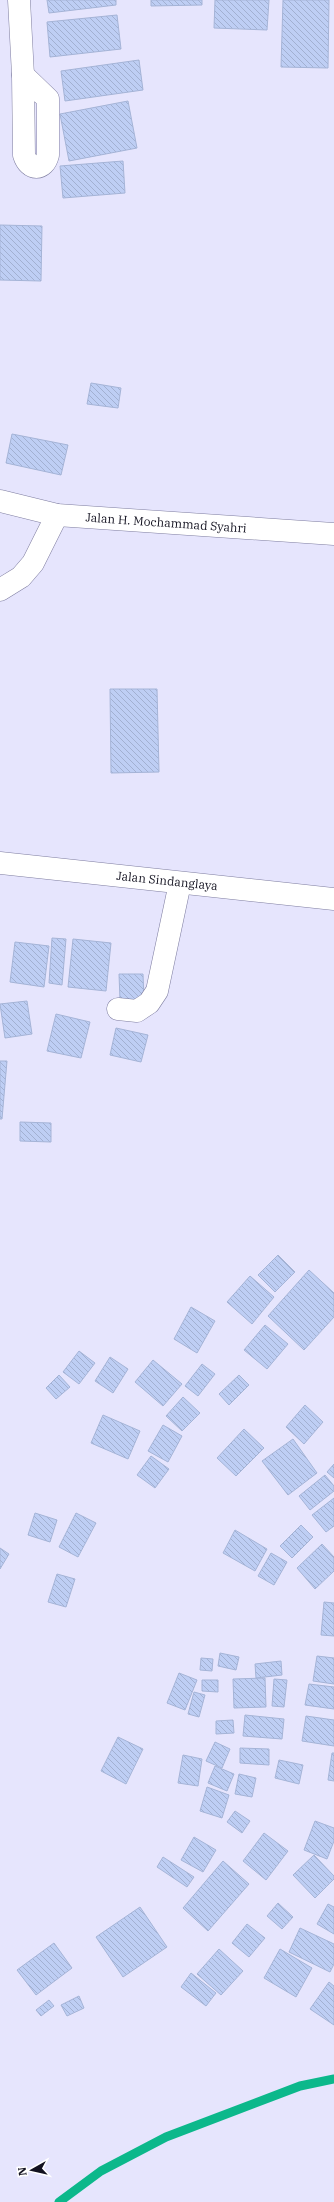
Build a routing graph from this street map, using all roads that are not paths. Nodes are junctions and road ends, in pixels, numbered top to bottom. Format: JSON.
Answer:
{"nodes":[{"id":1,"x":20,"y":0,"type":"edge"},
{"id":2,"x":23,"y":75,"type":"dead end"},
{"id":3,"x":0,"y":501,"type":"edge"},
{"id":4,"x":58,"y":516,"type":"junction"},
{"id":5,"x":334,"y":534,"type":"edge"},
{"id":6,"x":0,"y":590,"type":"edge"},
{"id":7,"x":0,"y":863,"type":"edge"},
{"id":8,"x":180,"y":883,"type":"junction"},
{"id":9,"x":334,"y":899,"type":"edge"},
{"id":10,"x":118,"y":1009,"type":"dead end"}],
"edges":[{"from":1,"to":2,"type":"street"},
{"from":3,"to":4,"type":"street","name":"Jalan H. Mochammad Syahri"},
{"from":4,"to":5,"type":"street","name":"Jalan H. Mochammad Syahri"},
{"from":4,"to":6,"type":"street"},
{"from":7,"to":8,"type":"street","name":"Jalan Sindanglaya"},
{"from":8,"to":9,"type":"street","name":"Jalan Sindanglaya"},
{"from":8,"to":10,"type":"street"}]}
